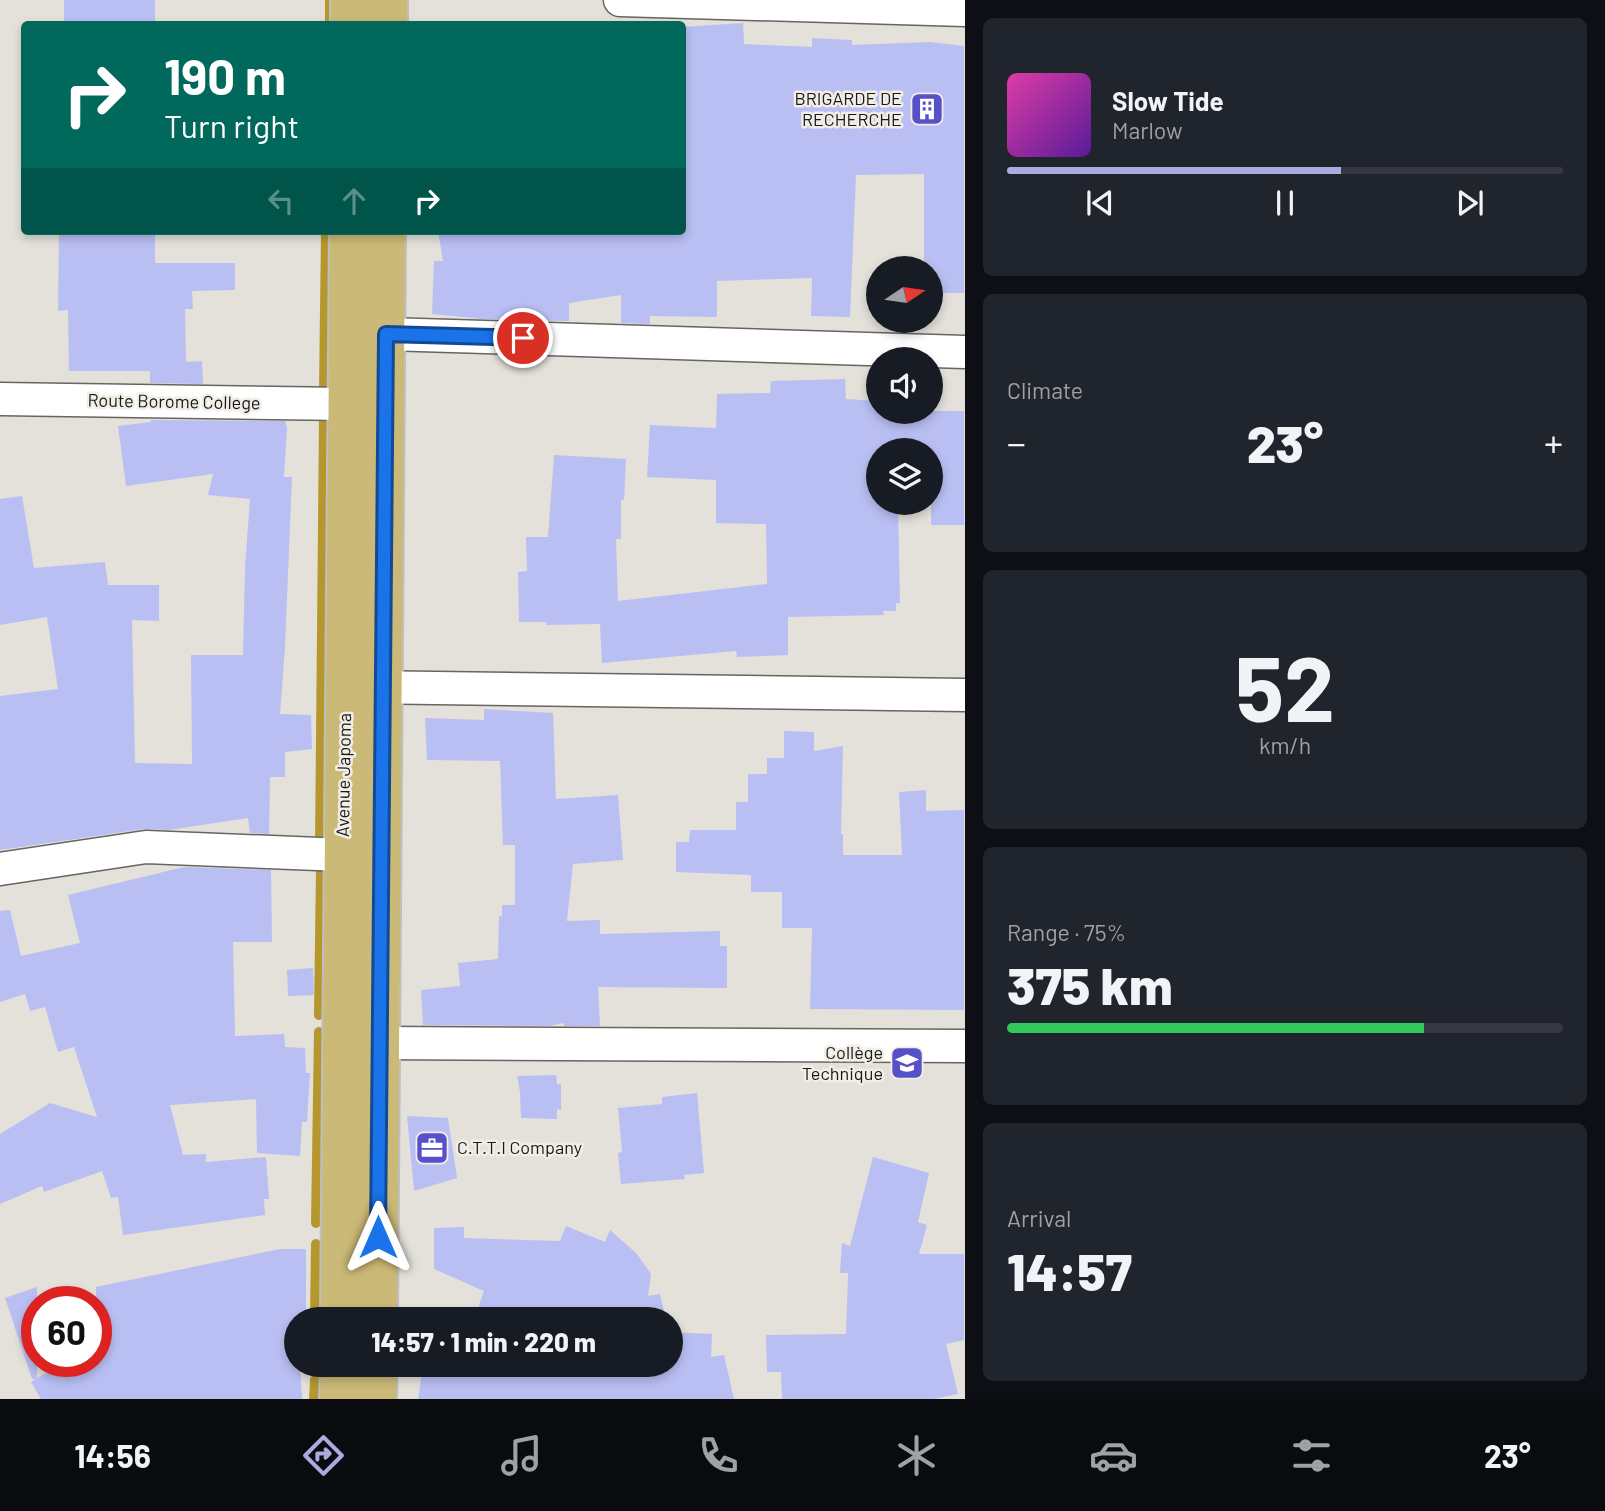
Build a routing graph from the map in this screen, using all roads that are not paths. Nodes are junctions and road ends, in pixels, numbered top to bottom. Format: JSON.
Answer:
{"nodes":[{"id":1,"x":350,"y":0,"type":"edge"},
{"id":2,"x":388,"y":0,"type":"edge"},
{"id":3,"x":620,"y":0,"type":"edge"},
{"id":4,"x":964,"y":10,"type":"edge"},
{"id":5,"x":350,"y":21,"type":"edge"},
{"id":6,"x":387,"y":21,"type":"edge"},
{"id":7,"x":349,"y":235,"type":"edge"},
{"id":8,"x":386,"y":235,"type":"edge"},
{"id":9,"x":386,"y":334,"type":"junction"},
{"id":10,"x":964,"y":352,"type":"edge"},
{"id":11,"x":0,"y":399,"type":"edge"},
{"id":12,"x":348,"y":404,"type":"junction"},
{"id":13,"x":345,"y":687,"type":"junction"},
{"id":14,"x":383,"y":687,"type":"junction"},
{"id":15,"x":964,"y":695,"type":"edge"},
{"id":16,"x":342,"y":855,"type":"junction"},
{"id":17,"x":0,"y":869,"type":"edge"},
{"id":18,"x":379,"y":1043,"type":"junction"},
{"id":19,"x":964,"y":1046,"type":"edge"},
{"id":20,"x":340,"y":1307,"type":"edge"},
{"id":21,"x":378,"y":1307,"type":"edge"},
{"id":22,"x":340,"y":1377,"type":"edge"},
{"id":23,"x":377,"y":1377,"type":"edge"},
{"id":24,"x":339,"y":1399,"type":"edge"},
{"id":25,"x":377,"y":1399,"type":"edge"}],
"edges":[{"from":1,"to":5,"type":"main road"},
{"from":2,"to":6,"type":"main road"},
{"from":3,"to":4,"type":"street"},
{"from":7,"to":12,"type":"main road","name":"Avenue Japoma"},
{"from":8,"to":9,"type":"main road"},
{"from":9,"to":10,"type":"street"},
{"from":9,"to":14,"type":"main road"},
{"from":11,"to":12,"type":"street","name":"Route Borome College"},
{"from":12,"to":13,"type":"main road","name":"Avenue Japoma"},
{"from":13,"to":14,"type":"street"},
{"from":13,"to":16,"type":"main road","name":"Avenue Japoma"},
{"from":14,"to":15,"type":"street"},
{"from":14,"to":18,"type":"main road"},
{"from":16,"to":17,"type":"street"},
{"from":16,"to":20,"type":"main road","name":"Avenue Japoma"},
{"from":18,"to":19,"type":"street"},
{"from":18,"to":21,"type":"main road"},
{"from":22,"to":24,"type":"main road"},
{"from":23,"to":25,"type":"main road"}]}
